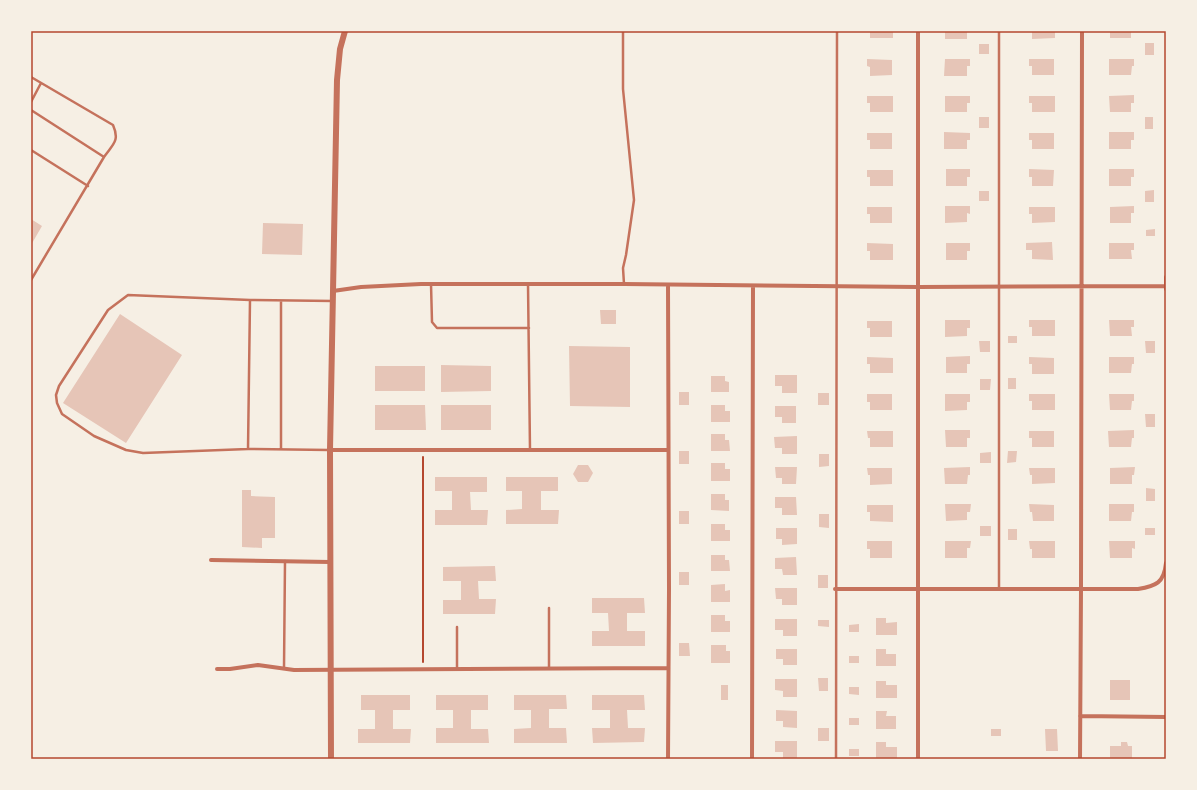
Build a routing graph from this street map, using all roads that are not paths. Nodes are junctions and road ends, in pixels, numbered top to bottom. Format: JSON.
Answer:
{"nodes":[{"id":1,"x":345,"y":31,"type":"edge"},
{"id":2,"x":623,"y":31,"type":"edge"},
{"id":3,"x":837,"y":31,"type":"edge"},
{"id":4,"x":918,"y":31,"type":"edge"},
{"id":5,"x":999,"y":31,"type":"edge"},
{"id":6,"x":1082,"y":31,"type":"edge"},
{"id":7,"x":31,"y":77,"type":"edge"},
{"id":8,"x":41,"y":83,"type":"junction"},
{"id":9,"x":31,"y":102,"type":"edge"},
{"id":10,"x":31,"y":110,"type":"edge"},
{"id":11,"x":31,"y":150,"type":"edge"},
{"id":12,"x":104,"y":157,"type":"junction"},
{"id":13,"x":88,"y":186,"type":"junction"},
{"id":14,"x":1166,"y":277,"type":"edge"},
{"id":15,"x":31,"y":280,"type":"edge"},
{"id":16,"x":431,"y":284,"type":"junction"},
{"id":17,"x":528,"y":284,"type":"junction"},
{"id":18,"x":624,"y":284,"type":"junction"},
{"id":19,"x":668,"y":285,"type":"junction"},
{"id":20,"x":753,"y":286,"type":"junction"},
{"id":21,"x":1000,"y":286,"type":"junction"},
{"id":22,"x":1166,"y":286,"type":"edge"},
{"id":23,"x":838,"y":287,"type":"junction"},
{"id":24,"x":918,"y":287,"type":"junction"},
{"id":25,"x":1081,"y":287,"type":"junction"},
{"id":26,"x":1166,"y":289,"type":"edge"},
{"id":27,"x":333,"y":291,"type":"junction"},
{"id":28,"x":250,"y":300,"type":"junction"},
{"id":29,"x":281,"y":301,"type":"junction"},
{"id":30,"x":333,"y":301,"type":"junction"},
{"id":31,"x":529,"y":328,"type":"junction"},
{"id":32,"x":248,"y":449,"type":"junction"},
{"id":33,"x":281,"y":449,"type":"junction"},
{"id":34,"x":330,"y":450,"type":"junction"},
{"id":35,"x":530,"y":450,"type":"junction"},
{"id":36,"x":668,"y":450,"type":"junction"},
{"id":37,"x":211,"y":560,"type":"dead end"},
{"id":38,"x":285,"y":561,"type":"junction"},
{"id":39,"x":330,"y":562,"type":"junction"},
{"id":40,"x":1166,"y":563,"type":"edge"},
{"id":41,"x":835,"y":589,"type":"junction"},
{"id":42,"x":999,"y":589,"type":"junction"},
{"id":43,"x":1081,"y":589,"type":"junction"},
{"id":44,"x":918,"y":590,"type":"junction"},
{"id":45,"x":549,"y":608,"type":"dead end"},
{"id":46,"x":458,"y":627,"type":"dead end"},
{"id":47,"x":284,"y":668,"type":"junction"},
{"id":48,"x":549,"y":668,"type":"junction"},
{"id":49,"x":668,"y":668,"type":"junction"},
{"id":50,"x":217,"y":669,"type":"dead end"},
{"id":51,"x":457,"y":669,"type":"junction"},
{"id":52,"x":330,"y":670,"type":"junction"},
{"id":53,"x":1080,"y":716,"type":"junction"},
{"id":54,"x":1166,"y":717,"type":"edge"},
{"id":55,"x":331,"y":759,"type":"edge"},
{"id":56,"x":668,"y":759,"type":"edge"},
{"id":57,"x":752,"y":759,"type":"edge"},
{"id":58,"x":836,"y":759,"type":"edge"},
{"id":59,"x":918,"y":759,"type":"edge"},
{"id":60,"x":1080,"y":759,"type":"edge"}],
"edges":[{"from":1,"to":27,"type":"street"},
{"from":2,"to":18,"type":"lane"},
{"from":3,"to":23,"type":"lane"},
{"from":4,"to":24,"type":"street"},
{"from":5,"to":21,"type":"lane"},
{"from":6,"to":25,"type":"street"},
{"from":7,"to":8,"type":"lane"},
{"from":8,"to":9,"type":"lane"},
{"from":8,"to":12,"type":"lane"},
{"from":10,"to":12,"type":"lane"},
{"from":11,"to":13,"type":"lane"},
{"from":12,"to":13,"type":"lane"},
{"from":13,"to":15,"type":"lane"},
{"from":14,"to":22,"type":"street"},
{"from":16,"to":17,"type":"street"},
{"from":16,"to":27,"type":"street"},
{"from":16,"to":31,"type":"lane"},
{"from":17,"to":18,"type":"street"},
{"from":17,"to":31,"type":"lane"},
{"from":18,"to":19,"type":"street"},
{"from":19,"to":20,"type":"street"},
{"from":19,"to":36,"type":"street"},
{"from":20,"to":23,"type":"street"},
{"from":20,"to":57,"type":"street"},
{"from":21,"to":24,"type":"street"},
{"from":21,"to":25,"type":"street"},
{"from":21,"to":42,"type":"lane"},
{"from":22,"to":25,"type":"street"},
{"from":22,"to":26,"type":"street"},
{"from":23,"to":24,"type":"street"},
{"from":23,"to":41,"type":"lane"},
{"from":24,"to":44,"type":"street"},
{"from":25,"to":43,"type":"street"},
{"from":27,"to":30,"type":"street"},
{"from":28,"to":29,"type":"lane"},
{"from":28,"to":32,"type":"lane"},
{"from":28,"to":32,"type":"lane"},
{"from":29,"to":30,"type":"lane"},
{"from":29,"to":33,"type":"lane"},
{"from":30,"to":34,"type":"street"},
{"from":31,"to":35,"type":"lane"},
{"from":32,"to":33,"type":"lane"},
{"from":33,"to":34,"type":"lane"},
{"from":34,"to":35,"type":"street"},
{"from":34,"to":39,"type":"street"},
{"from":35,"to":36,"type":"street"},
{"from":36,"to":49,"type":"street"},
{"from":37,"to":38,"type":"street"},
{"from":38,"to":39,"type":"street"},
{"from":38,"to":47,"type":"lane"},
{"from":39,"to":52,"type":"street"},
{"from":40,"to":43,"type":"street"},
{"from":41,"to":44,"type":"street"},
{"from":41,"to":58,"type":"lane"},
{"from":42,"to":43,"type":"street"},
{"from":42,"to":44,"type":"street"},
{"from":43,"to":53,"type":"street"},
{"from":44,"to":59,"type":"street"},
{"from":45,"to":48,"type":"lane"},
{"from":46,"to":51,"type":"lane"},
{"from":47,"to":50,"type":"street"},
{"from":47,"to":52,"type":"street"},
{"from":48,"to":49,"type":"street"},
{"from":48,"to":51,"type":"street"},
{"from":49,"to":56,"type":"street"},
{"from":51,"to":52,"type":"street"},
{"from":52,"to":55,"type":"street"},
{"from":53,"to":54,"type":"street"},
{"from":53,"to":60,"type":"street"}]}
